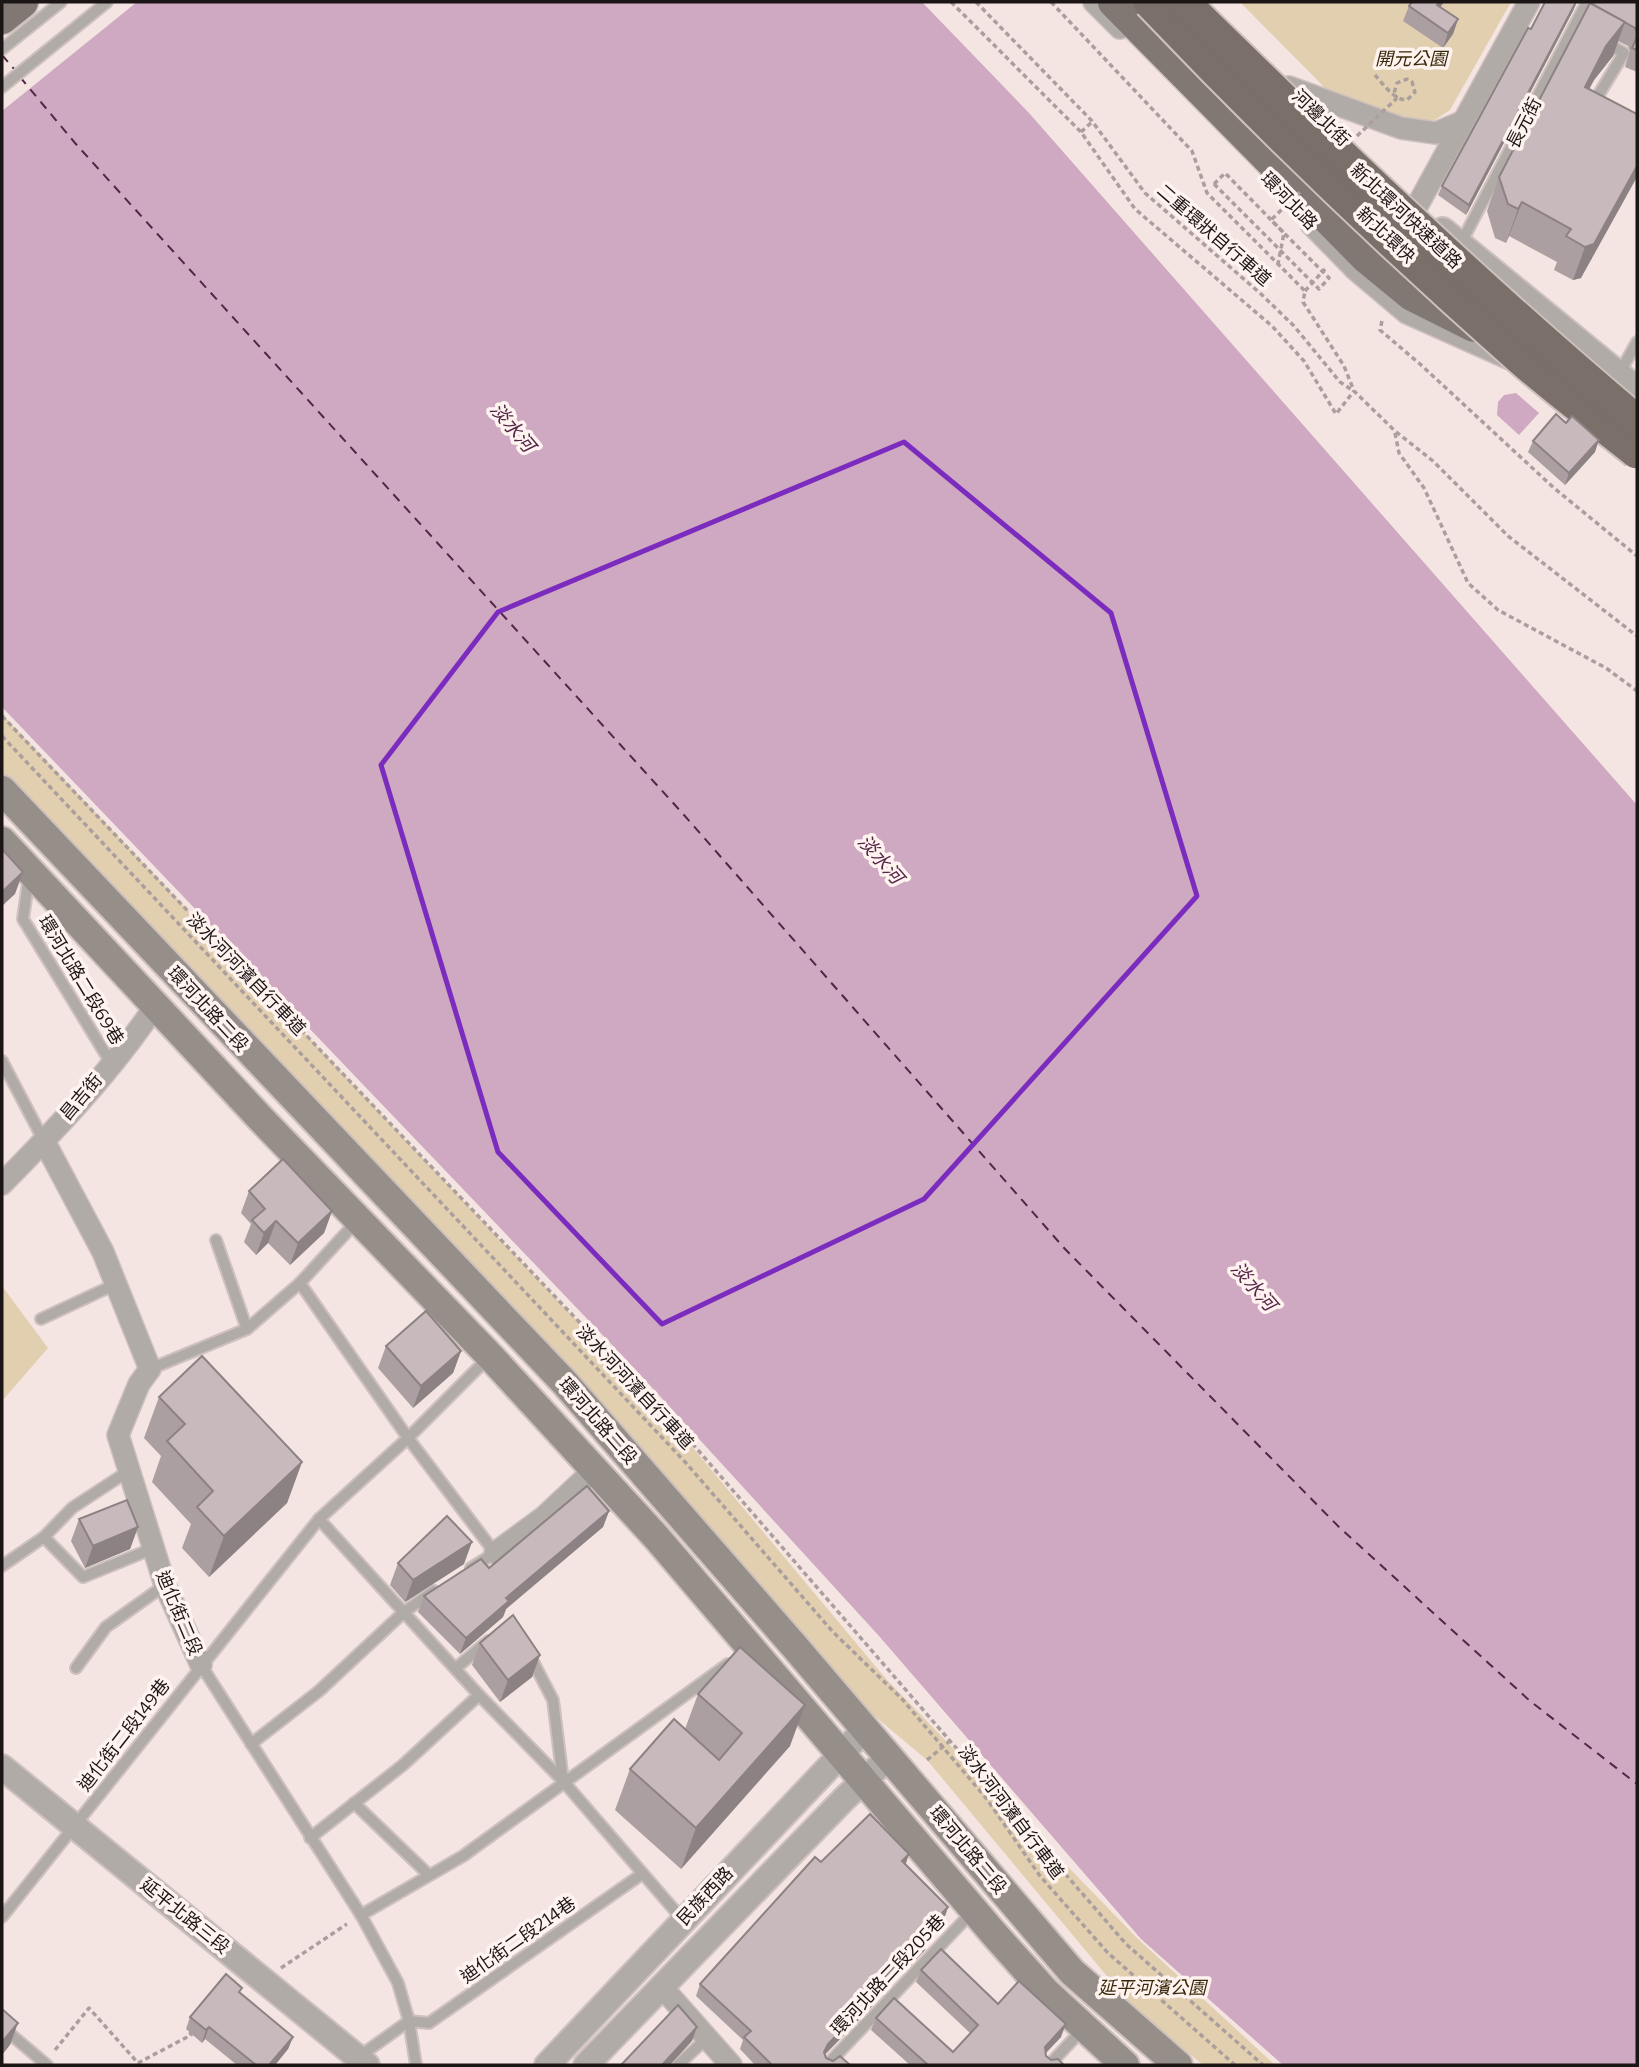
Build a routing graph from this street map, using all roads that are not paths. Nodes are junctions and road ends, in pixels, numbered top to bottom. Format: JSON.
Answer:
{"nodes":[{"id":1,"x":22,"y":2,"type":"edge"},
{"id":2,"x":61,"y":2,"type":"edge"},
{"id":3,"x":107,"y":2,"type":"edge"},
{"id":4,"x":1094,"y":2,"type":"edge"},
{"id":5,"x":1114,"y":2,"type":"edge"},
{"id":6,"x":1133,"y":2,"type":"edge"},
{"id":7,"x":1150,"y":2,"type":"edge"},
{"id":8,"x":1183,"y":2,"type":"edge"},
{"id":9,"x":1206,"y":2,"type":"edge"},
{"id":10,"x":1529,"y":2,"type":"edge"},
{"id":11,"x":1587,"y":2,"type":"edge"},
{"id":12,"x":2,"y":18,"type":"edge"},
{"id":13,"x":1584,"y":31,"type":"junction"},
{"id":14,"x":2,"y":49,"type":"edge"},
{"id":15,"x":2,"y":87,"type":"edge"},
{"id":16,"x":1289,"y":87,"type":"junction"},
{"id":17,"x":1587,"y":113,"type":"edge"},
{"id":18,"x":1462,"y":122,"type":"junction"},
{"id":19,"x":1416,"y":208,"type":"junction"},
{"id":20,"x":1460,"y":245,"type":"junction"},
{"id":21,"x":1474,"y":326,"type":"junction"},
{"id":22,"x":1637,"y":342,"type":"edge"},
{"id":23,"x":1513,"y":360,"type":"junction"},
{"id":24,"x":1628,"y":381,"type":"edge"},
{"id":25,"x":1637,"y":422,"type":"edge"},
{"id":26,"x":1637,"y":452,"type":"edge"},
{"id":27,"x":1637,"y":460,"type":"edge"},
{"id":28,"x":2,"y":790,"type":"edge"},
{"id":29,"x":2,"y":841,"type":"edge"},
{"id":30,"x":29,"y":873,"type":"junction"},
{"id":31,"x":155,"y":1006,"type":"junction"},
{"id":32,"x":2,"y":1062,"type":"edge"},
{"id":33,"x":111,"y":1063,"type":"junction"},
{"id":34,"x":6,"y":1079,"type":"edge"},
{"id":35,"x":44,"y":1141,"type":"junction"},
{"id":36,"x":2,"y":1184,"type":"edge"},
{"id":37,"x":358,"y":1220,"type":"junction"},
{"id":38,"x":215,"y":1240,"type":"dead end"},
{"id":39,"x":300,"y":1283,"type":"junction"},
{"id":40,"x":116,"y":1284,"type":"junction"},
{"id":41,"x":41,"y":1319,"type":"dead end"},
{"id":42,"x":247,"y":1329,"type":"junction"},
{"id":43,"x":490,"y":1356,"type":"junction"},
{"id":44,"x":150,"y":1369,"type":"junction"},
{"id":45,"x":408,"y":1438,"type":"junction"},
{"id":46,"x":130,"y":1470,"type":"junction"},
{"id":47,"x":594,"y":1470,"type":"junction"},
{"id":48,"x":319,"y":1519,"type":"junction"},
{"id":49,"x":44,"y":1536,"type":"junction"},
{"id":50,"x":154,"y":1548,"type":"junction"},
{"id":51,"x":495,"y":1553,"type":"junction"},
{"id":52,"x":2,"y":1566,"type":"edge"},
{"id":53,"x":165,"y":1585,"type":"junction"},
{"id":54,"x":404,"y":1612,"type":"junction"},
{"id":55,"x":502,"y":1629,"type":"edge"},
{"id":56,"x":523,"y":1643,"type":"edge"},
{"id":57,"x":751,"y":1649,"type":"junction"},
{"id":58,"x":201,"y":1665,"type":"junction"},
{"id":59,"x":76,"y":1668,"type":"dead end"},
{"id":60,"x":456,"y":1668,"type":"junction"},
{"id":61,"x":478,"y":1695,"type":"junction"},
{"id":62,"x":865,"y":1729,"type":"junction"},
{"id":63,"x":251,"y":1744,"type":"junction"},
{"id":64,"x":840,"y":1755,"type":"junction"},
{"id":65,"x":889,"y":1757,"type":"junction"},
{"id":66,"x":2,"y":1768,"type":"edge"},
{"id":67,"x":863,"y":1780,"type":"junction"},
{"id":68,"x":563,"y":1782,"type":"junction"},
{"id":69,"x":354,"y":1803,"type":"junction"},
{"id":70,"x":75,"y":1826,"type":"junction"},
{"id":71,"x":310,"y":1838,"type":"junction"},
{"id":72,"x":642,"y":1874,"type":"junction"},
{"id":73,"x":429,"y":1875,"type":"junction"},
{"id":74,"x":974,"y":1909,"type":"junction"},
{"id":75,"x":361,"y":1915,"type":"junction"},
{"id":76,"x":2,"y":1917,"type":"edge"},
{"id":77,"x":683,"y":1920,"type":"junction"},
{"id":78,"x":661,"y":1986,"type":"junction"},
{"id":79,"x":409,"y":2021,"type":"junction"},
{"id":80,"x":2,"y":2027,"type":"edge"},
{"id":81,"x":1083,"y":2029,"type":"junction"},
{"id":82,"x":709,"y":2036,"type":"junction"},
{"id":83,"x":359,"y":2063,"type":"edge"},
{"id":84,"x":46,"y":2064,"type":"edge"},
{"id":85,"x":416,"y":2065,"type":"edge"},
{"id":86,"x":547,"y":2065,"type":"edge"},
{"id":87,"x":586,"y":2065,"type":"edge"},
{"id":88,"x":678,"y":2065,"type":"edge"},
{"id":89,"x":731,"y":2065,"type":"edge"},
{"id":90,"x":827,"y":2065,"type":"edge"},
{"id":91,"x":1049,"y":2065,"type":"edge"},
{"id":92,"x":1125,"y":2065,"type":"edge"},
{"id":93,"x":1178,"y":2065,"type":"edge"}],
"edges":[{"from":1,"to":12,"type":"main road"},
{"from":2,"to":14,"type":"lane"},
{"from":3,"to":15,"type":"lane"},
{"from":4,"to":23,"type":"street","name":"環河北路"},
{"from":5,"to":21,"type":"main road"},
{"from":6,"to":21,"type":"street","name":"環河北路"},
{"from":7,"to":26,"type":"highway","name":"新北環快","bridge":true},
{"from":8,"to":25,"type":"highway","name":"新北環河快速道路","bridge":true},
{"from":9,"to":16,"type":"street","name":"河邊北街"},
{"from":10,"to":18,"type":"street"},
{"from":11,"to":13,"type":"lane","name":"長元街"},
{"from":13,"to":17,"type":"lane"},
{"from":13,"to":20,"type":"lane","name":"長元街"},
{"from":16,"to":18,"type":"street"},
{"from":16,"to":19,"type":"street","name":"河邊北街"},
{"from":18,"to":19,"type":"street"},
{"from":19,"to":20,"type":"street","name":"河邊北街"},
{"from":20,"to":24,"type":"street","name":"河邊北街"},
{"from":21,"to":23,"type":"street","name":"環河北路"},
{"from":22,"to":24,"type":"lane"},
{"from":23,"to":27,"type":"street","name":"環河北路"},
{"from":28,"to":62,"type":"main road","name":"環河北路二段"},
{"from":29,"to":30,"type":"main road","name":"環河北路二段"},
{"from":30,"to":31,"type":"main road","name":"環河北路二段"},
{"from":30,"to":33,"type":"lane","name":"環河北路二段69巷"},
{"from":31,"to":33,"type":"street","name":"昌吉街"},
{"from":31,"to":37,"type":"main road","name":"環河北路二段"},
{"from":32,"to":34,"type":"lane"},
{"from":33,"to":35,"type":"street","name":"昌吉街"},
{"from":34,"to":35,"type":"lane"},
{"from":35,"to":36,"type":"street","name":"昌吉街"},
{"from":35,"to":40,"type":"street"},
{"from":37,"to":39,"type":"lane"},
{"from":37,"to":43,"type":"main road","name":"環河北路二段"},
{"from":38,"to":42,"type":"lane"},
{"from":39,"to":42,"type":"lane"},
{"from":39,"to":45,"type":"lane"},
{"from":40,"to":41,"type":"lane"},
{"from":40,"to":44,"type":"street"},
{"from":42,"to":44,"type":"lane"},
{"from":43,"to":45,"type":"lane","name":"迪化街二段149巷"},
{"from":43,"to":47,"type":"main road","name":"環河北路二段"},
{"from":44,"to":46,"type":"street","name":"迪化街二段"},
{"from":45,"to":48,"type":"lane","name":"迪化街二段149巷"},
{"from":45,"to":51,"type":"lane"},
{"from":46,"to":49,"type":"lane"},
{"from":46,"to":50,"type":"street","name":"迪化街二段"},
{"from":47,"to":51,"type":"street"},
{"from":47,"to":57,"type":"main road","name":"環河北路二段"},
{"from":48,"to":54,"type":"lane"},
{"from":48,"to":58,"type":"lane","name":"迪化街二段149巷"},
{"from":49,"to":50,"type":"lane"},
{"from":49,"to":52,"type":"lane"},
{"from":50,"to":53,"type":"street","name":"迪化街二段"},
{"from":51,"to":54,"type":"lane"},
{"from":53,"to":58,"type":"street","name":"迪化街二段"},
{"from":53,"to":59,"type":"lane"},
{"from":54,"to":60,"type":"lane"},
{"from":54,"to":63,"type":"lane"},
{"from":55,"to":60,"type":"lane"},
{"from":56,"to":68,"type":"lane"},
{"from":57,"to":64,"type":"main road","name":"環河北路二段"},
{"from":57,"to":68,"type":"lane"},
{"from":58,"to":63,"type":"lane","name":"迪化街二段"},
{"from":58,"to":70,"type":"lane","name":"迪化街二段149巷"},
{"from":60,"to":61,"type":"lane"},
{"from":61,"to":68,"type":"lane"},
{"from":61,"to":69,"type":"lane"},
{"from":62,"to":64,"type":"street","name":"民族西路"},
{"from":62,"to":65,"type":"main road","name":"環河北路二段"},
{"from":63,"to":71,"type":"lane","name":"迪化街二段"},
{"from":64,"to":67,"type":"main road","name":"環河北路二段"},
{"from":64,"to":77,"type":"street","name":"民族西路"},
{"from":65,"to":67,"type":"street","name":"民族西路"},
{"from":65,"to":93,"type":"main road","name":"環河北路二段"},
{"from":66,"to":70,"type":"street","name":"延平北路三段"},
{"from":67,"to":74,"type":"main road","name":"環河北路二段"},
{"from":67,"to":78,"type":"street","name":"民族西路"},
{"from":68,"to":72,"type":"lane"},
{"from":68,"to":73,"type":"lane"},
{"from":69,"to":71,"type":"lane"},
{"from":69,"to":73,"type":"lane"},
{"from":70,"to":76,"type":"lane","name":"迪化街二段149巷"},
{"from":70,"to":83,"type":"street","name":"延平北路三段"},
{"from":71,"to":75,"type":"lane","name":"迪化街二段"},
{"from":72,"to":77,"type":"lane"},
{"from":72,"to":79,"type":"lane","name":"迪化街二段214巷"},
{"from":73,"to":75,"type":"lane"},
{"from":74,"to":81,"type":"main road","name":"環河北路二段"},
{"from":74,"to":90,"type":"lane","name":"環河北路二段205巷"},
{"from":75,"to":79,"type":"lane","name":"迪化街二段"},
{"from":77,"to":86,"type":"street","name":"民族西路"},
{"from":78,"to":82,"type":"street"},
{"from":78,"to":87,"type":"street","name":"民族西路"},
{"from":79,"to":83,"type":"lane"},
{"from":79,"to":85,"type":"lane","name":"迪化街二段"},
{"from":80,"to":84,"type":"lane"},
{"from":81,"to":91,"type":"lane"},
{"from":81,"to":92,"type":"main road","name":"環河北路二段"},
{"from":82,"to":88,"type":"lane"},
{"from":82,"to":89,"type":"street"}]}
